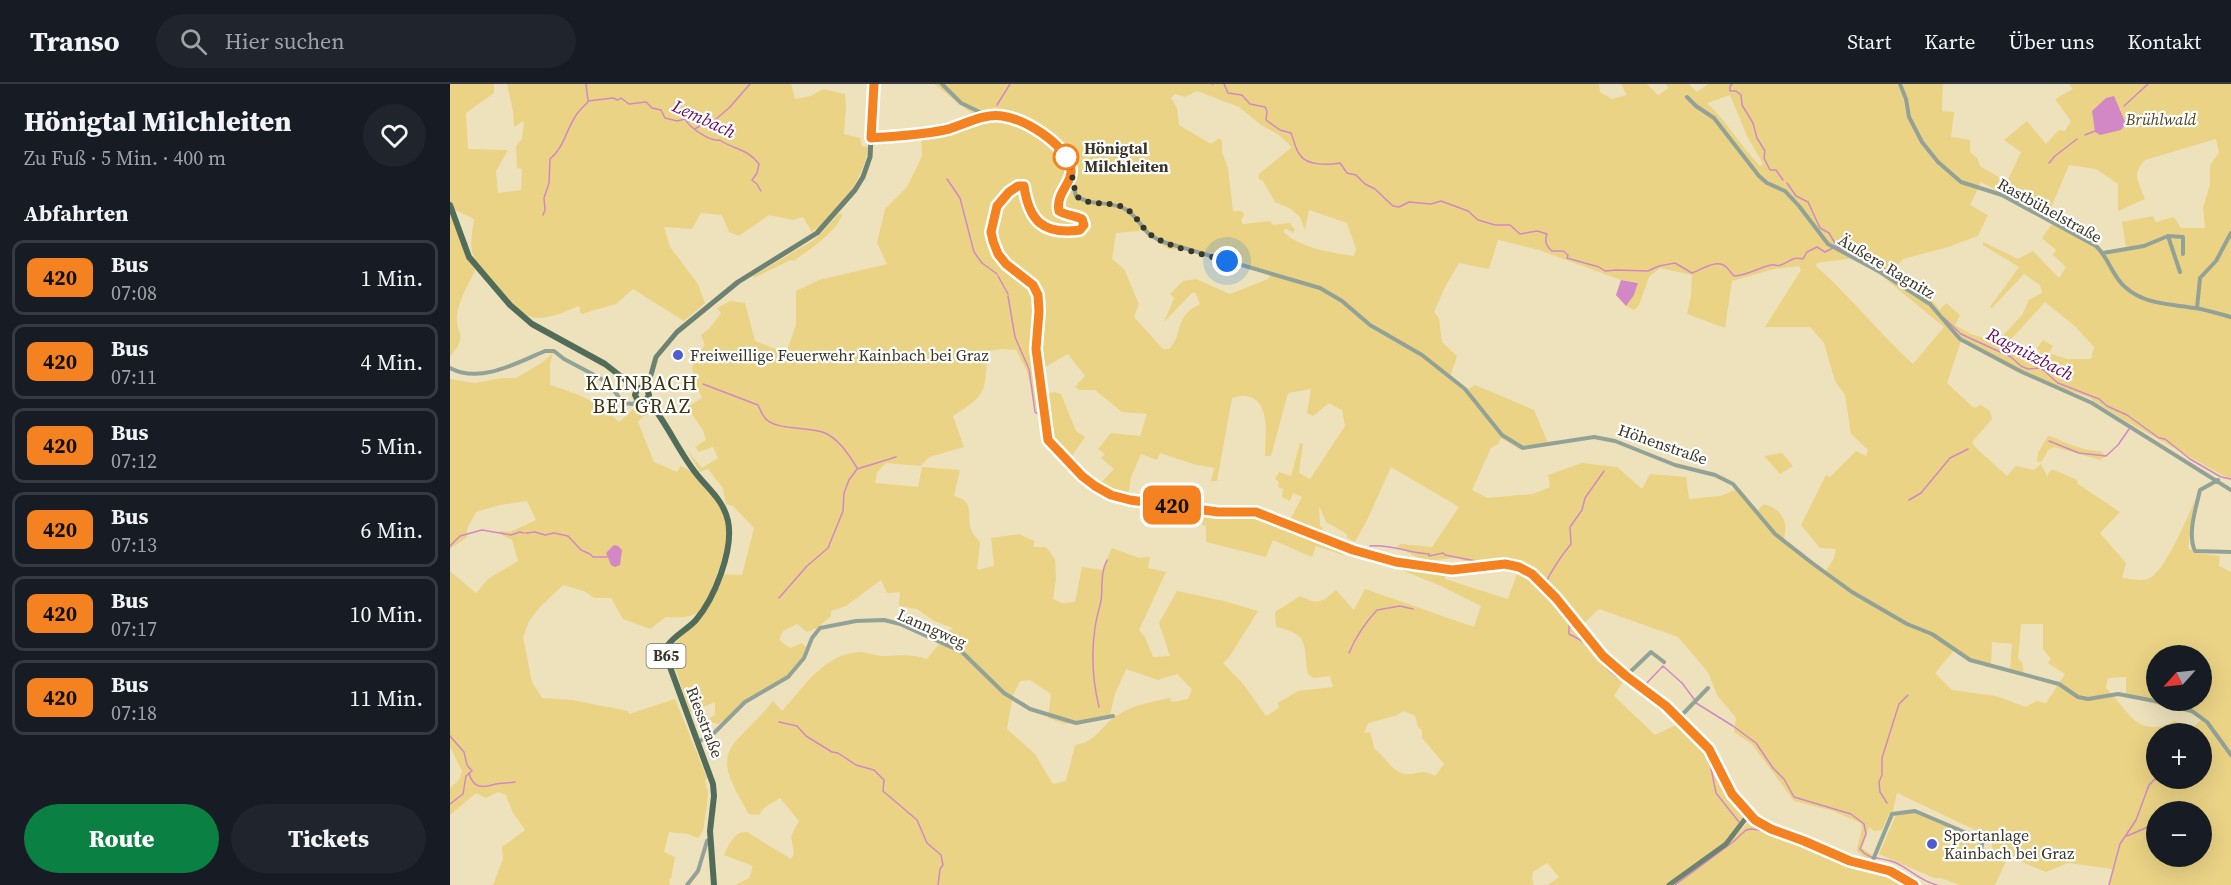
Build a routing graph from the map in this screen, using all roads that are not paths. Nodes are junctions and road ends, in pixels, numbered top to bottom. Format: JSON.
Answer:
{"nodes":[{"id":1,"x":874,"y":84,"type":"edge"},
{"id":2,"x":942,"y":84,"type":"edge"},
{"id":3,"x":1900,"y":84,"type":"edge"},
{"id":4,"x":1687,"y":97,"type":"dead end"},
{"id":5,"x":989,"y":117,"type":"junction"},
{"id":6,"x":871,"y":138,"type":"junction"},
{"id":7,"x":1071,"y":174,"type":"junction"},
{"id":8,"x":450,"y":205,"type":"edge"},
{"id":9,"x":2231,"y":233,"type":"edge"},
{"id":10,"x":2168,"y":236,"type":"junction"},
{"id":11,"x":2103,"y":253,"type":"junction"},
{"id":12,"x":2183,"y":254,"type":"dead end"},
{"id":13,"x":2180,"y":272,"type":"dead end"},
{"id":14,"x":2197,"y":308,"type":"junction"},
{"id":15,"x":2231,"y":317,"type":"edge"},
{"id":16,"x":450,"y":368,"type":"edge"},
{"id":17,"x":637,"y":389,"type":"junction"},
{"id":18,"x":647,"y":389,"type":"junction"},
{"id":19,"x":637,"y":399,"type":"junction"},
{"id":20,"x":647,"y":399,"type":"junction"},
{"id":21,"x":2218,"y":480,"type":"junction"},
{"id":22,"x":2231,"y":490,"type":"edge"},
{"id":23,"x":2231,"y":552,"type":"edge"},
{"id":24,"x":1664,"y":662,"type":"dead end"},
{"id":25,"x":1626,"y":676,"type":"junction"},
{"id":26,"x":1708,"y":688,"type":"dead end"},
{"id":27,"x":1113,"y":716,"type":"dead end"},
{"id":28,"x":1679,"y":718,"type":"junction"},
{"id":29,"x":698,"y":742,"type":"junction"},
{"id":30,"x":2231,"y":755,"type":"edge"},
{"id":31,"x":1749,"y":814,"type":"junction"},
{"id":32,"x":711,"y":838,"type":"junction"},
{"id":33,"x":1986,"y":853,"type":"dead end"},
{"id":34,"x":1870,"y":867,"type":"junction"},
{"id":35,"x":687,"y":885,"type":"edge"},
{"id":36,"x":714,"y":885,"type":"edge"},
{"id":37,"x":1669,"y":885,"type":"edge"},
{"id":38,"x":1914,"y":885,"type":"edge"}],
"edges":[{"from":1,"to":6,"type":"main road"},
{"from":2,"to":5,"type":"street"},
{"from":3,"to":11,"type":"street","name":"Rastbühelstraße"},
{"from":4,"to":21,"type":"street","name":"Äußere Ragnitz"},
{"from":5,"to":6,"type":"main road","name":"Höhenstraße"},
{"from":5,"to":7,"type":"main road","name":"Höhenstraße"},
{"from":6,"to":18,"type":"main road"},
{"from":7,"to":25,"type":"main road"},
{"from":7,"to":30,"type":"street","name":"Höhenstraße"},
{"from":8,"to":17,"type":"main road"},
{"from":9,"to":14,"type":"street"},
{"from":10,"to":11,"type":"street","name":"Rastbühelstraße"},
{"from":10,"to":12,"type":"street"},
{"from":10,"to":13,"type":"street"},
{"from":11,"to":14,"type":"street","name":"Rastbühelstraße"},
{"from":14,"to":15,"type":"street","name":"Rastbühelstraße"},
{"from":16,"to":19,"type":"street"},
{"from":17,"to":18,"type":"main road"},
{"from":17,"to":19,"type":"main road"},
{"from":18,"to":20,"type":"main road"},
{"from":19,"to":20,"type":"main road"},
{"from":20,"to":29,"type":"main road","name":"Riesstraße","number":"B65"},
{"from":21,"to":22,"type":"street","name":"Äußere Ragnitz"},
{"from":21,"to":23,"type":"street"},
{"from":24,"to":25,"type":"street"},
{"from":25,"to":28,"type":"main road"},
{"from":26,"to":28,"type":"street"},
{"from":27,"to":29,"type":"street","name":"Lanngweg"},
{"from":28,"to":31,"type":"main road"},
{"from":29,"to":32,"type":"main road","name":"Riesstraße","number":"B65"},
{"from":31,"to":34,"type":"main road"},
{"from":31,"to":37,"type":"main road"},
{"from":32,"to":35,"type":"street"},
{"from":32,"to":36,"type":"main road","name":"Riesstraße","number":"B65"},
{"from":33,"to":34,"type":"street"},
{"from":34,"to":38,"type":"main road"}]}
